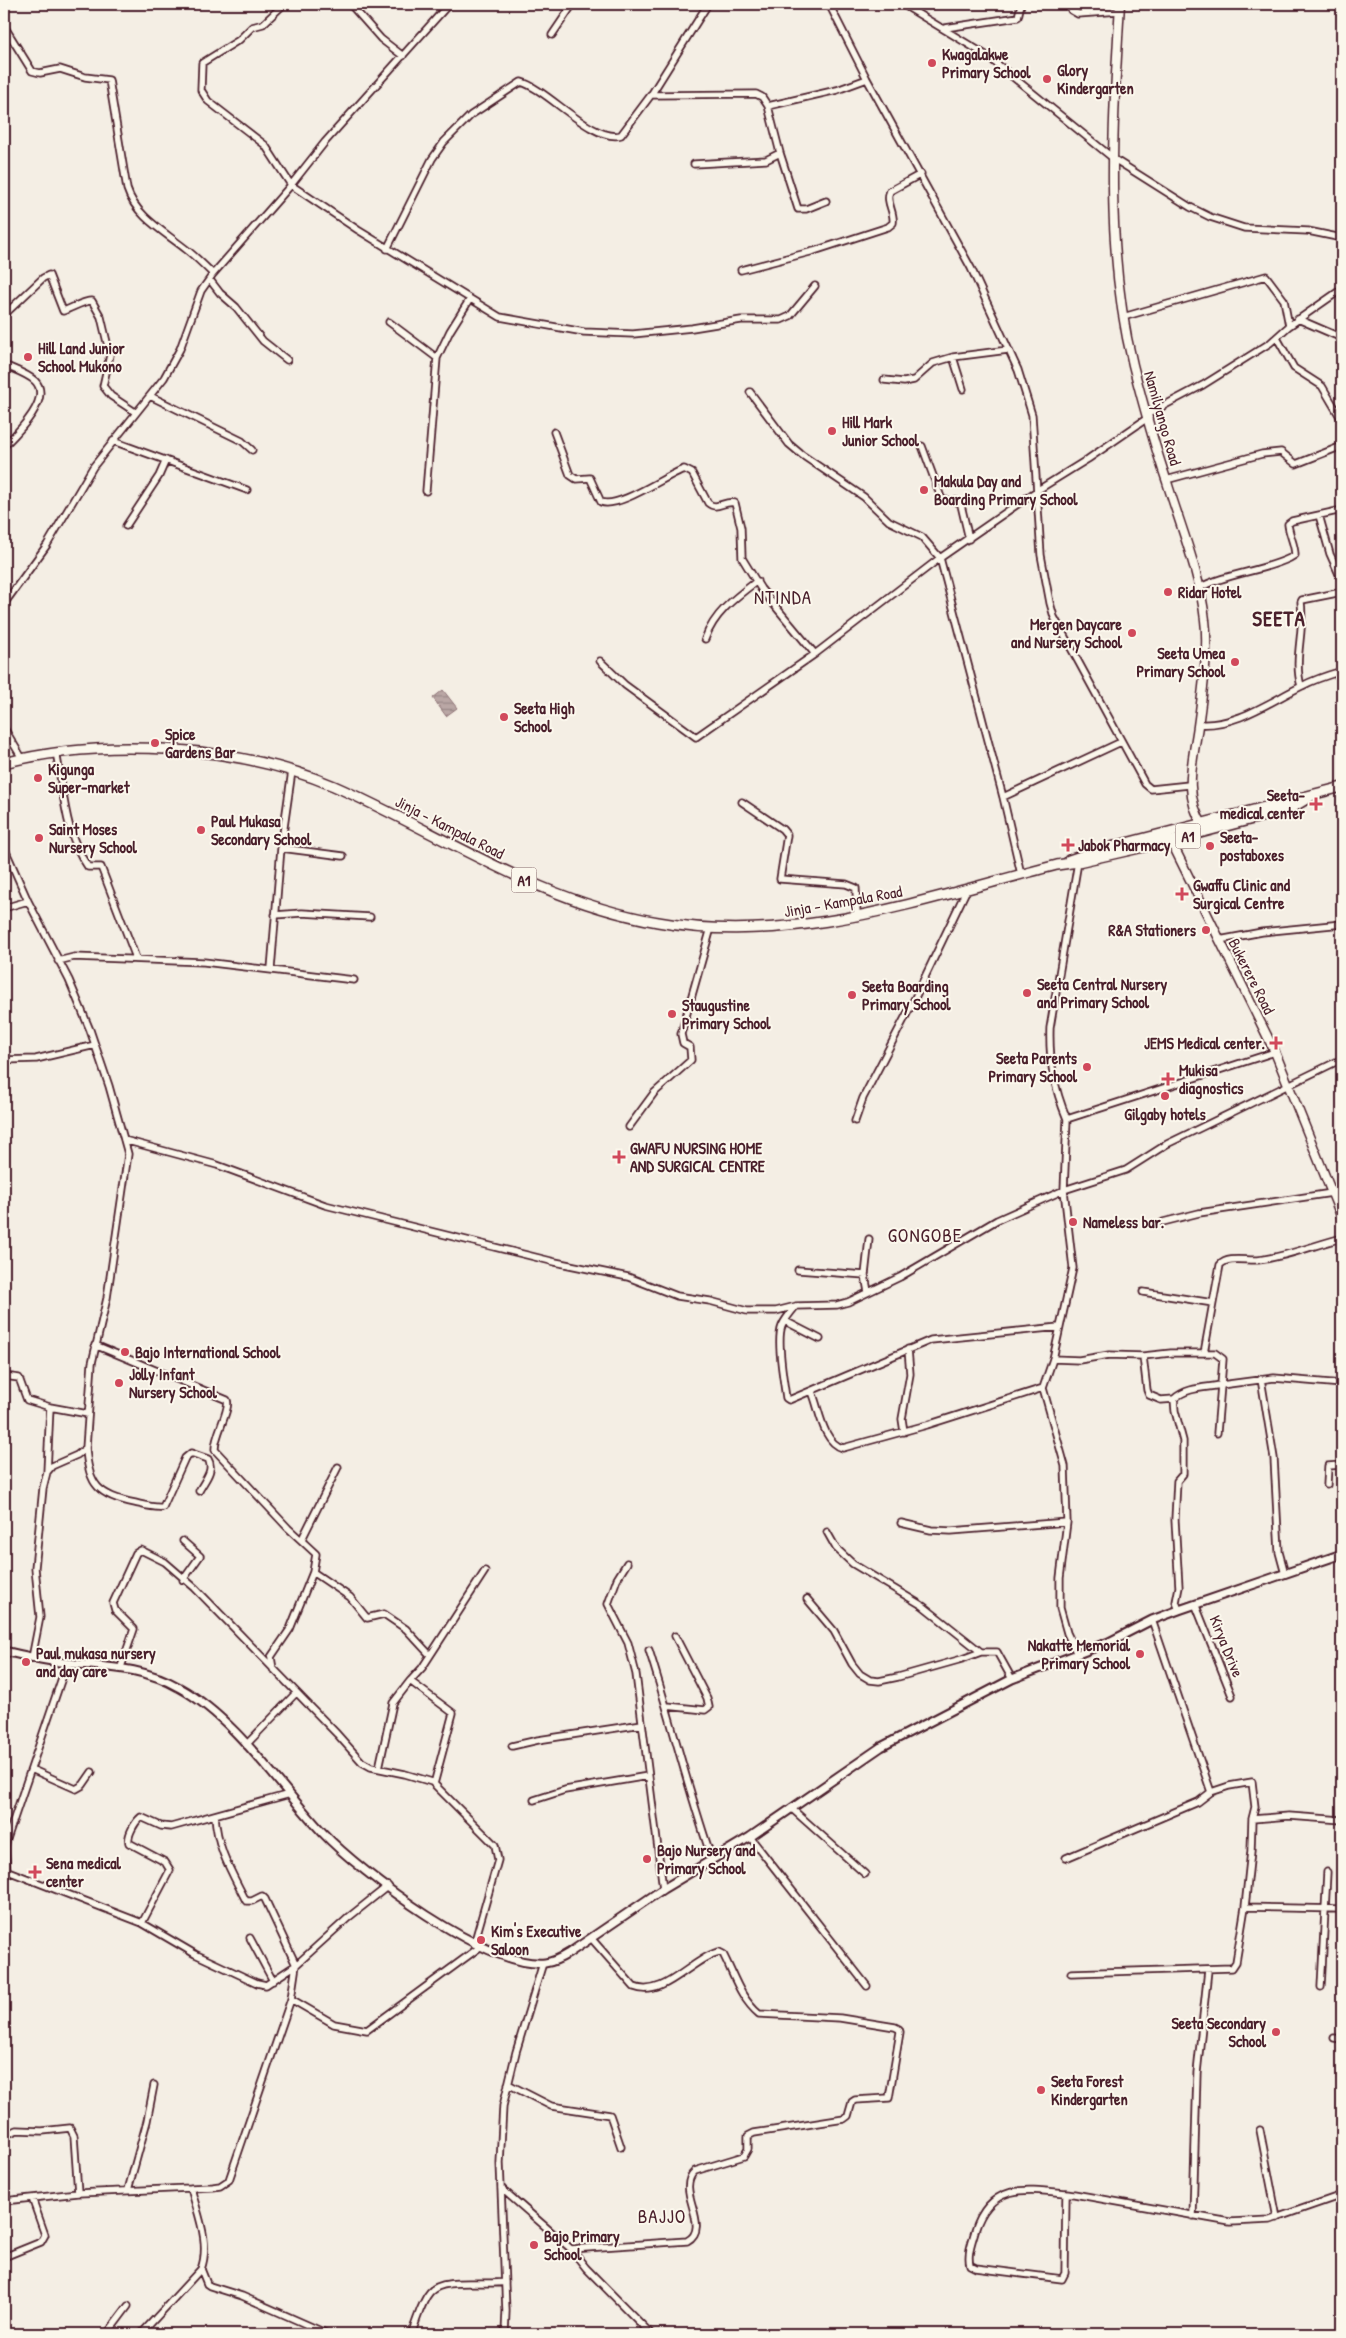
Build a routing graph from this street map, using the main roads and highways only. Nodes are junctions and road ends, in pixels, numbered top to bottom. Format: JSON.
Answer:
{"nodes":[{"id":1,"x":1119,"y":7,"type":"edge"},
{"id":2,"x":4,"y":763,"type":"edge"},
{"id":3,"x":1342,"y":787,"type":"edge"},
{"id":4,"x":1204,"y":828,"type":"junction"},
{"id":5,"x":1169,"y":837,"type":"junction"},
{"id":6,"x":1058,"y":865,"type":"junction"},
{"id":7,"x":1342,"y":1218,"type":"edge"}],
"edges":[{"from":1,"to":4,"type":"main road","name":"Namilyango Road"},
{"from":2,"to":6,"type":"highway","name":"Jinja - Kampala Road","number":"A1"},
{"from":3,"to":4,"type":"highway","name":"Jinja - Kampala Road","number":"A1"},
{"from":4,"to":5,"type":"highway","name":"Jinja - Kampala Road","number":"A1"},
{"from":5,"to":6,"type":"highway","name":"Jinja - Kampala Road","number":"A1"},
{"from":5,"to":6,"type":"highway","name":"Jinja - Kampala Road","number":"A1"},
{"from":5,"to":7,"type":"main road","name":"Bukerere Road"}]}
